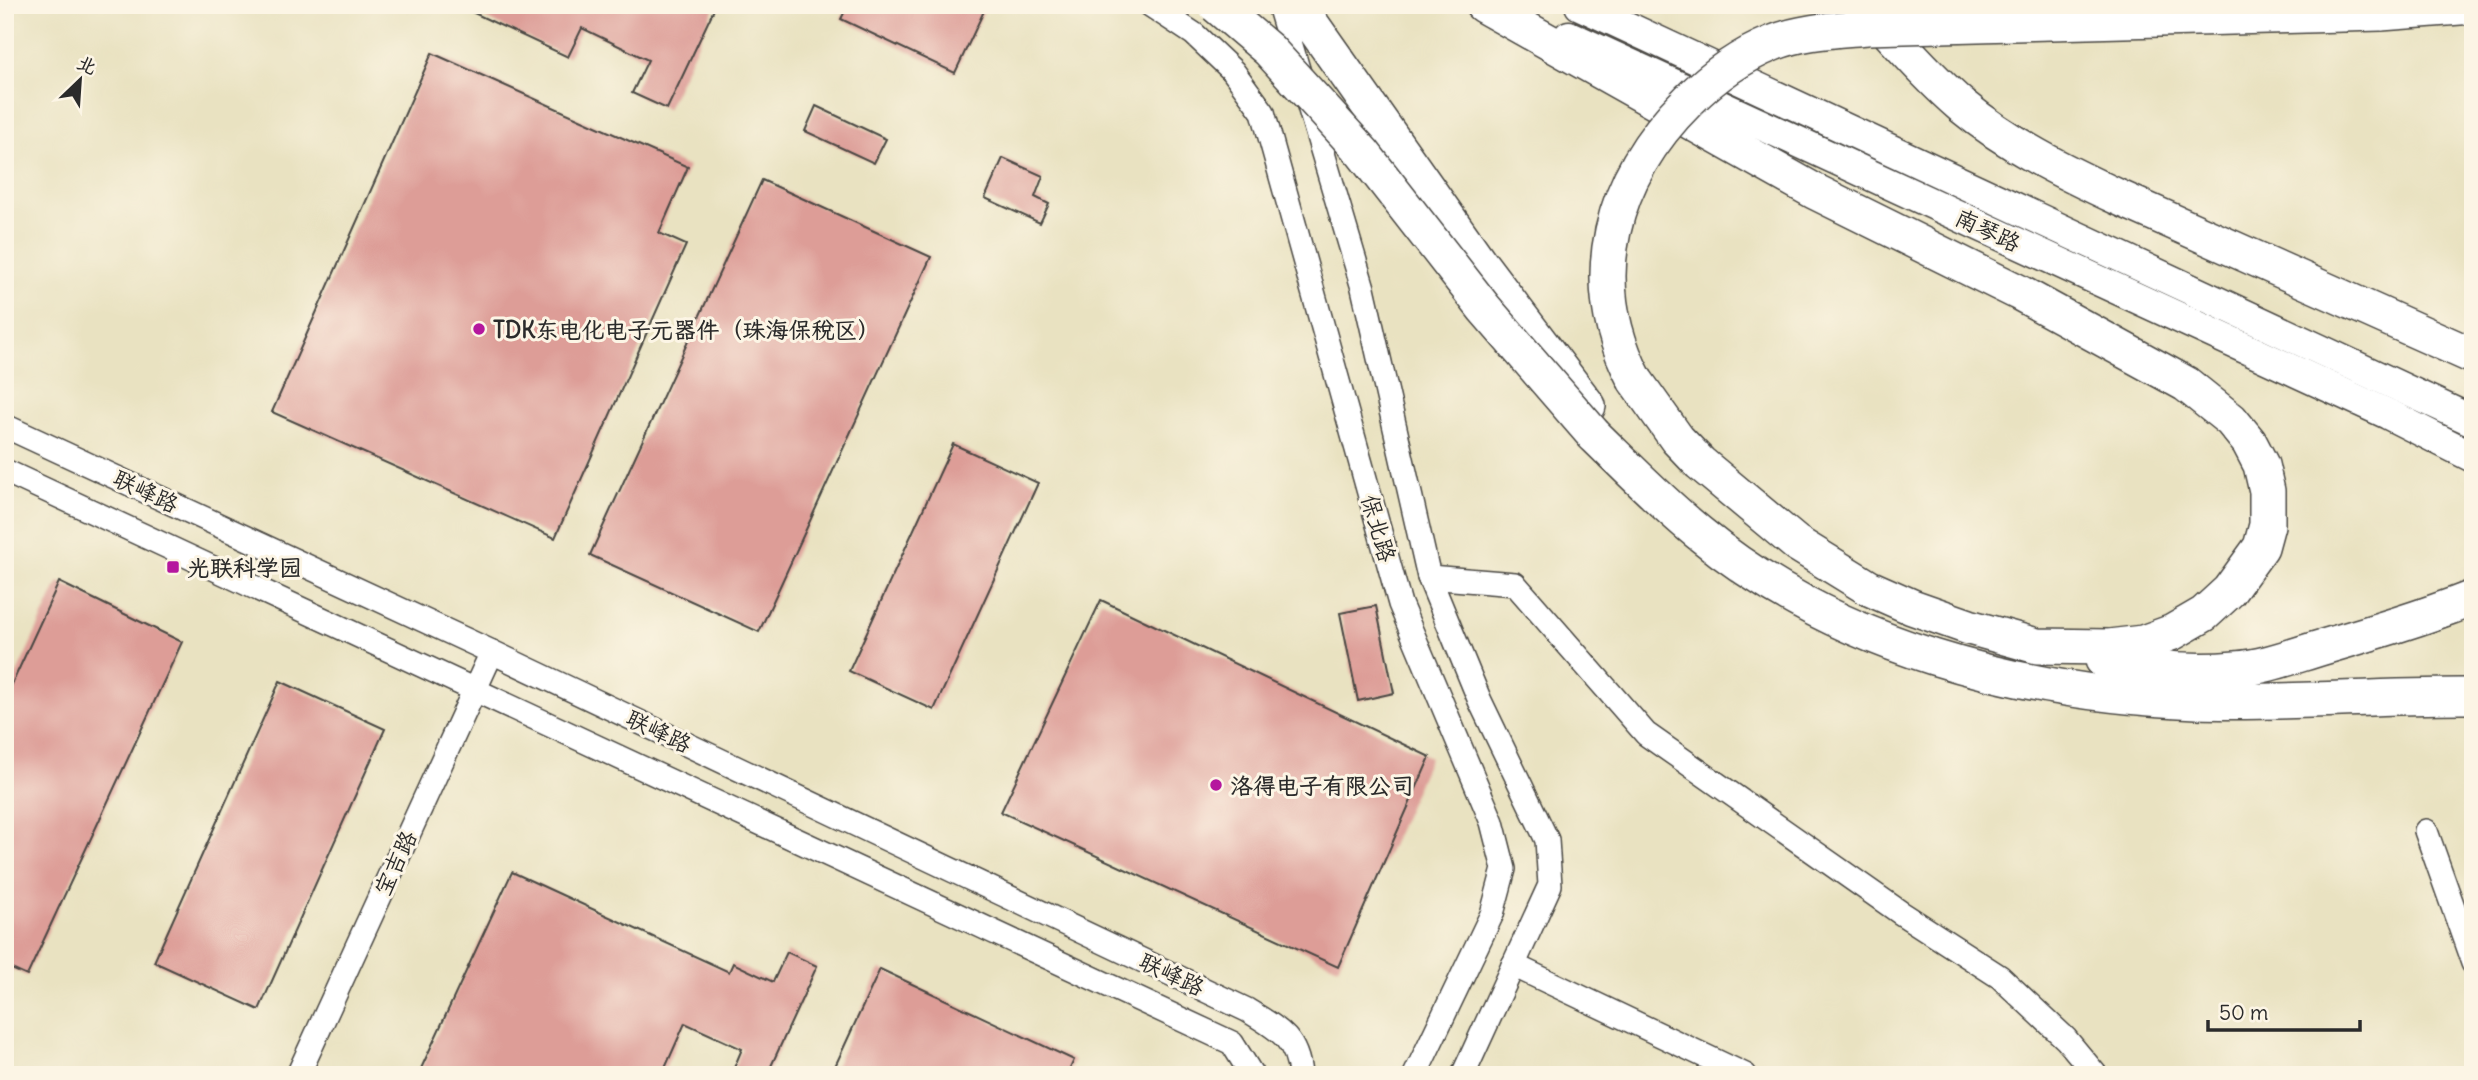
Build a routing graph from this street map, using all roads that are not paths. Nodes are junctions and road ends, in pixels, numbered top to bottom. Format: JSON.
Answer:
{"nodes":[{"id":1,"x":1150,"y":5,"type":"edge"},
{"id":2,"x":1216,"y":5,"type":"edge"},
{"id":3,"x":1279,"y":5,"type":"edge"},
{"id":4,"x":1298,"y":5,"type":"edge"},
{"id":5,"x":1483,"y":5,"type":"edge"},
{"id":6,"x":1502,"y":5,"type":"edge"},
{"id":7,"x":1580,"y":5,"type":"edge"},
{"id":8,"x":1864,"y":5,"type":"edge"},
{"id":9,"x":2178,"y":5,"type":"edge"},
{"id":10,"x":2473,"y":6,"type":"edge"},
{"id":11,"x":2381,"y":13,"type":"junction"},
{"id":12,"x":2473,"y":356,"type":"edge"},
{"id":13,"x":2473,"y":421,"type":"edge"},
{"id":14,"x":5,"y":426,"type":"edge"},
{"id":15,"x":1598,"y":430,"type":"junction"},
{"id":16,"x":2473,"y":457,"type":"edge"},
{"id":17,"x":5,"y":471,"type":"edge"},
{"id":18,"x":1429,"y":577,"type":"junction"},
{"id":19,"x":2473,"y":598,"type":"edge"},
{"id":20,"x":2037,"y":646,"type":"junction"},
{"id":21,"x":492,"y":652,"type":"junction"},
{"id":22,"x":475,"y":689,"type":"junction"},
{"id":23,"x":2473,"y":696,"type":"edge"},
{"id":24,"x":2426,"y":831,"type":"dead end"},
{"id":25,"x":2473,"y":962,"type":"edge"},
{"id":26,"x":1513,"y":965,"type":"junction"},
{"id":27,"x":1299,"y":1066,"type":"edge"},
{"id":28,"x":298,"y":1075,"type":"edge"},
{"id":29,"x":1252,"y":1075,"type":"edge"},
{"id":30,"x":1415,"y":1075,"type":"edge"},
{"id":31,"x":1463,"y":1075,"type":"edge"},
{"id":32,"x":1745,"y":1075,"type":"edge"},
{"id":33,"x":2096,"y":1075,"type":"edge"}],
"edges":[{"from":1,"to":30,"type":"street","name":"保北路"},
{"from":2,"to":15,"type":"highway","bridge":true},
{"from":3,"to":18,"type":"street"},
{"from":4,"to":15,"type":"highway"},
{"from":5,"to":20,"type":"highway"},
{"from":6,"to":16,"type":"main road","name":"南琴路"},
{"from":7,"to":13,"type":"main road","name":"南琴路"},
{"from":8,"to":12,"type":"highway"},
{"from":9,"to":11,"type":"highway","bridge":true},
{"from":10,"to":11,"type":"highway"},
{"from":11,"to":20,"type":"highway","bridge":true},
{"from":14,"to":21,"type":"street","name":"联峰路"},
{"from":15,"to":23,"type":"highway"},
{"from":17,"to":22,"type":"street","name":"联峰路"},
{"from":18,"to":26,"type":"street"},
{"from":18,"to":33,"type":"street"},
{"from":19,"to":20,"type":"highway"},
{"from":21,"to":22,"type":"street","name":"宝吉路"},
{"from":21,"to":27,"type":"street","name":"联峰路"},
{"from":22,"to":28,"type":"street","name":"宝吉路"},
{"from":22,"to":29,"type":"street","name":"联峰路"},
{"from":24,"to":25,"type":"street"},
{"from":26,"to":31,"type":"street"},
{"from":26,"to":32,"type":"street"}]}
